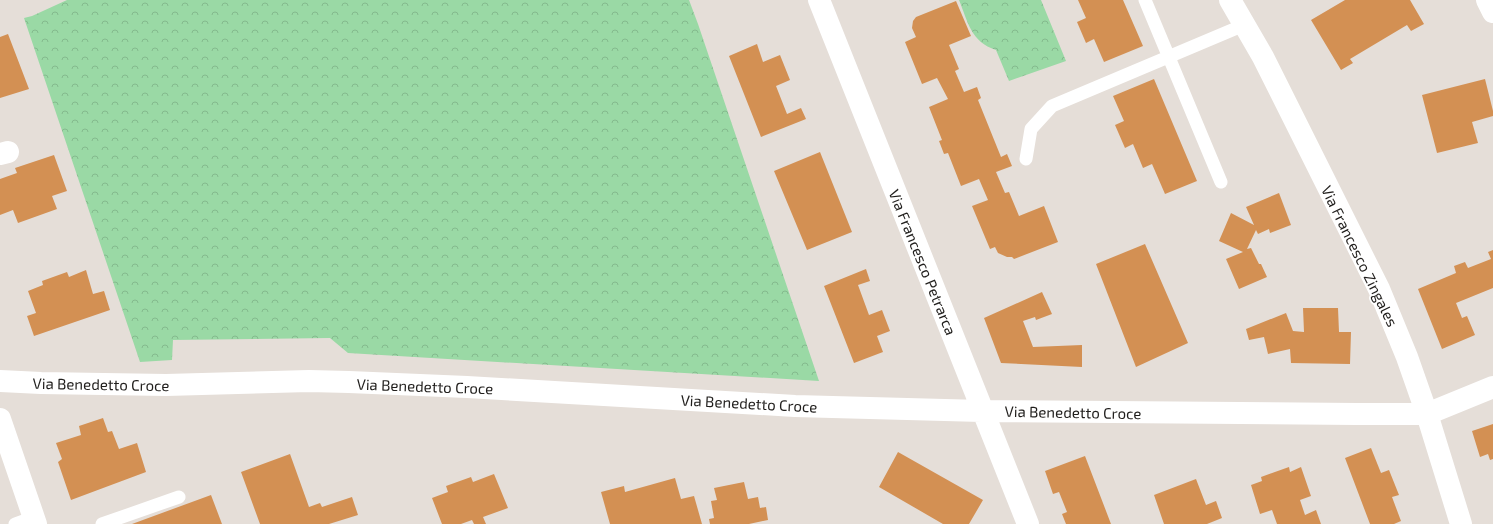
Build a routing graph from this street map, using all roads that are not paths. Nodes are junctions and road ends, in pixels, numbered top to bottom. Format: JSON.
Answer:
{"nodes":[{"id":1,"x":819,"y":0,"type":"edge"},
{"id":2,"x":1145,"y":0,"type":"edge"},
{"id":3,"x":1230,"y":0,"type":"edge"},
{"id":4,"x":1487,"y":0,"type":"edge"},
{"id":5,"x":1493,"y":12,"type":"edge"},
{"id":6,"x":1244,"y":25,"type":"junction"},
{"id":7,"x":1168,"y":56,"type":"junction"},
{"id":8,"x":1026,"y":159,"type":"dead end"},
{"id":9,"x":1221,"y":182,"type":"dead end"},
{"id":10,"x":0,"y":381,"type":"edge"},
{"id":11,"x":1493,"y":387,"type":"edge"},
{"id":12,"x":982,"y":411,"type":"junction"},
{"id":13,"x":1426,"y":414,"type":"junction"},
{"id":14,"x":0,"y":420,"type":"edge"},
{"id":15,"x":180,"y":497,"type":"dead end"},
{"id":16,"x":28,"y":522,"type":"edge"},
{"id":17,"x":102,"y":524,"type":"edge"},
{"id":18,"x":1028,"y":524,"type":"edge"},
{"id":19,"x":1461,"y":524,"type":"edge"}],
"edges":[{"from":1,"to":12,"type":"street","name":"Via Francesco Petrarca"},
{"from":2,"to":7,"type":"lane"},
{"from":3,"to":6,"type":"street","name":"Via Francesco Zingales"},
{"from":4,"to":5,"type":"street"},
{"from":6,"to":7,"type":"lane"},
{"from":6,"to":13,"type":"street","name":"Via Francesco Zingales"},
{"from":7,"to":8,"type":"lane"},
{"from":7,"to":9,"type":"lane"},
{"from":10,"to":12,"type":"street","name":"Via Benedetto Croce"},
{"from":11,"to":13,"type":"street","name":"Via Benedetto Croce"},
{"from":12,"to":13,"type":"street","name":"Via Benedetto Croce"},
{"from":12,"to":18,"type":"street","name":"Via Francesco Petrarca"},
{"from":13,"to":19,"type":"street","name":"Via Francesco Zingales"},
{"from":14,"to":16,"type":"street"},
{"from":15,"to":17,"type":"lane"}]}
